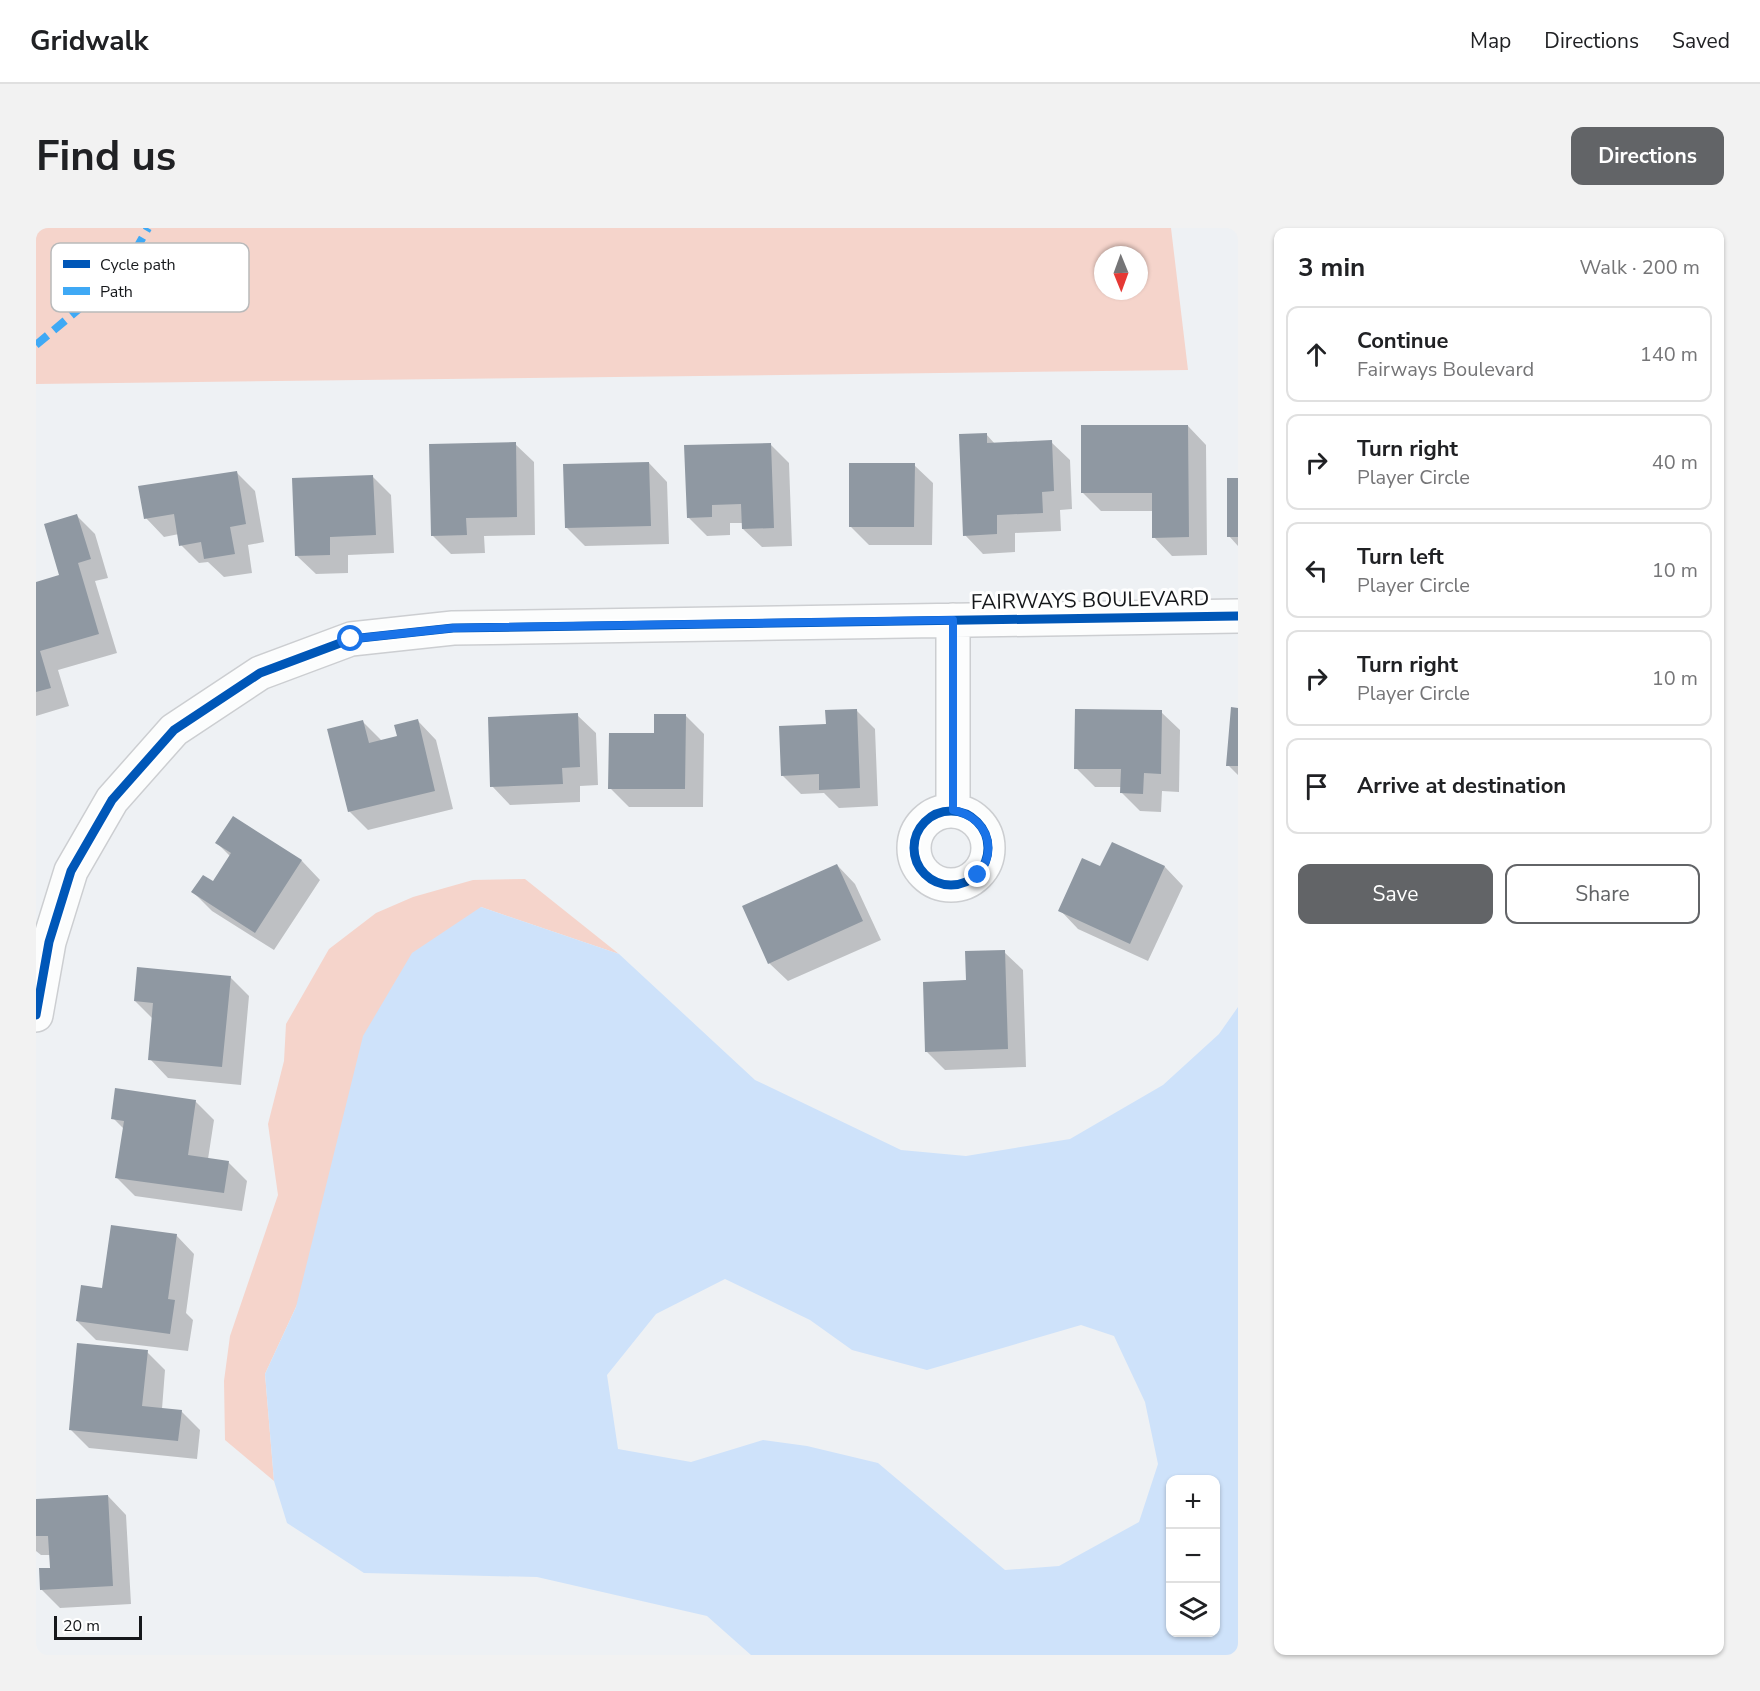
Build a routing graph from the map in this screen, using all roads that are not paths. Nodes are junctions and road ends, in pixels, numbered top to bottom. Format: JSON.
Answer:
{"nodes":[{"id":1,"x":1238,"y":616,"type":"edge"},
{"id":2,"x":953,"y":620,"type":"junction"},
{"id":3,"x":953,"y":810,"type":"dead end"},
{"id":4,"x":36,"y":1014,"type":"edge"}],
"edges":[{"from":1,"to":2,"type":"street","name":"FAIRWAYS BOULEVARD"},
{"from":2,"to":3,"type":"street"},
{"from":2,"to":4,"type":"street","name":"FAIRWAYS BOULEVARD"}]}
